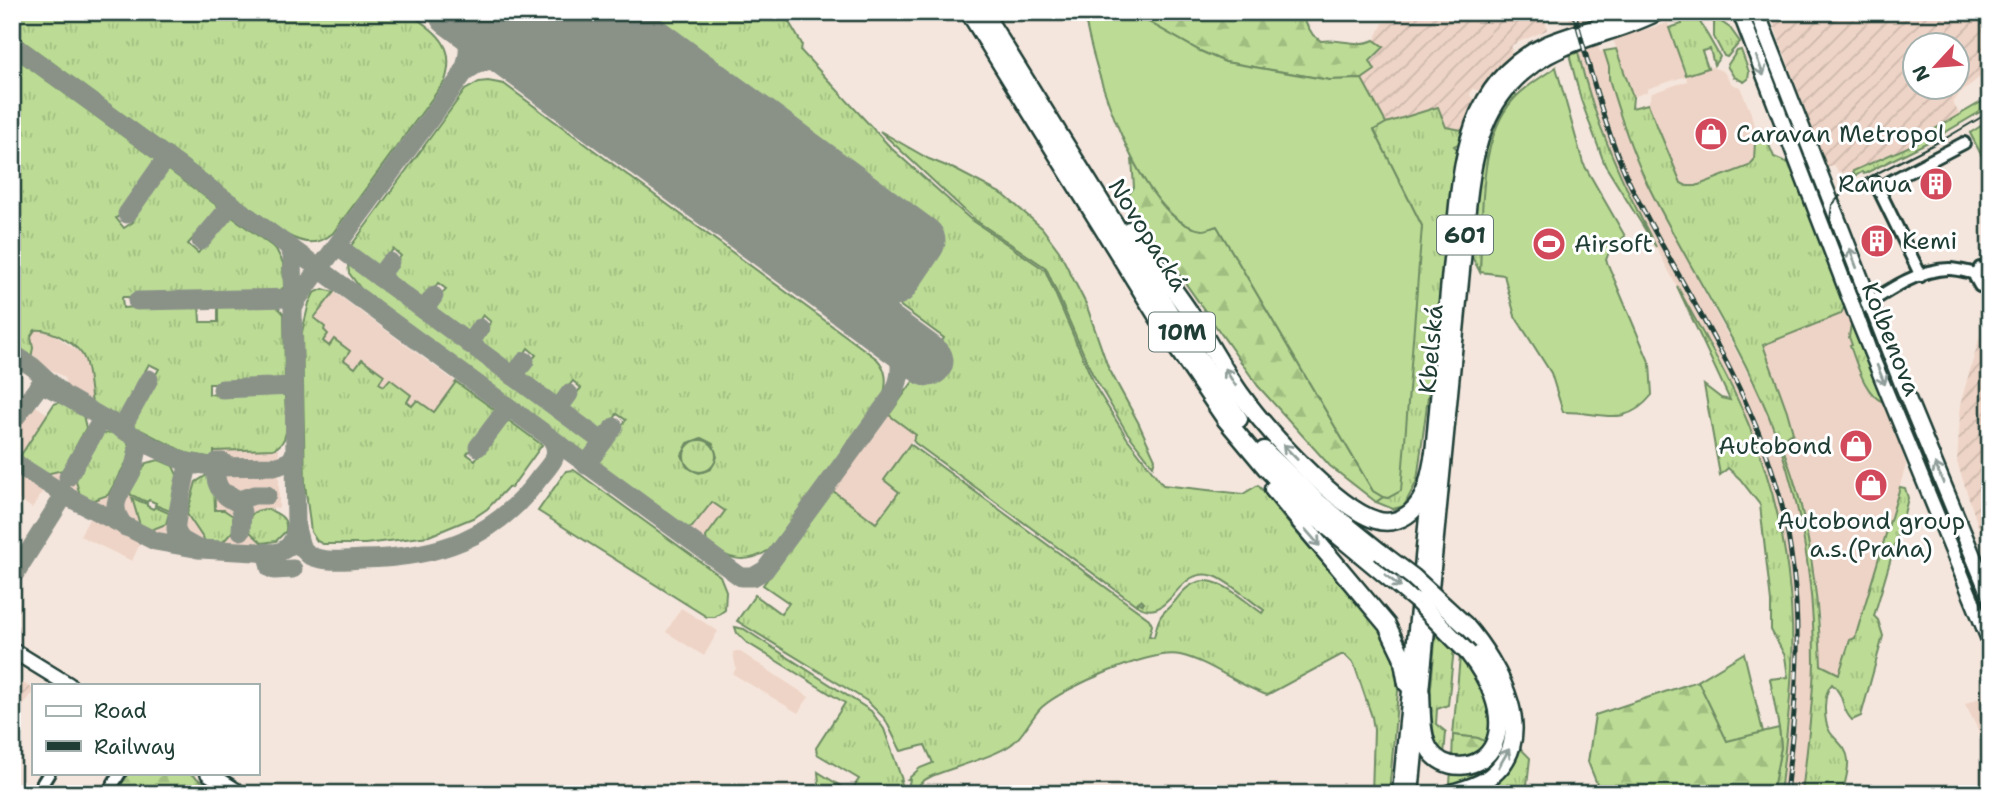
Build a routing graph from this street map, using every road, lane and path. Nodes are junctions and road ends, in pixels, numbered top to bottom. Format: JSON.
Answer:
{"nodes":[{"id":1,"x":969,"y":12,"type":"edge"},
{"id":2,"x":983,"y":12,"type":"edge"},
{"id":3,"x":1631,"y":12,"type":"edge"},
{"id":4,"x":1659,"y":12,"type":"edge"},
{"id":5,"x":1730,"y":12,"type":"edge"},
{"id":6,"x":1740,"y":12,"type":"edge"},
{"id":7,"x":1758,"y":14,"type":"edge"},
{"id":8,"x":1746,"y":29,"type":"junction"},
{"id":9,"x":1964,"y":143,"type":"dead end"},
{"id":10,"x":1066,"y":146,"type":"junction"},
{"id":11,"x":1452,"y":259,"type":"joint"},
{"id":12,"x":1990,"y":267,"type":"edge"},
{"id":13,"x":1976,"y":274,"type":"junction"},
{"id":14,"x":1921,"y":276,"type":"junction"},
{"id":15,"x":1990,"y":287,"type":"edge"},
{"id":16,"x":1870,"y":302,"type":"junction"},
{"id":17,"x":1855,"y":312,"type":"junction"},
{"id":18,"x":1214,"y":404,"type":"junction"},
{"id":19,"x":1434,"y":454,"type":"junction"},
{"id":20,"x":1990,"y":597,"type":"edge"},
{"id":21,"x":1990,"y":642,"type":"edge"},
{"id":22,"x":12,"y":650,"type":"edge"},
{"id":23,"x":67,"y":684,"type":"edge"},
{"id":24,"x":1421,"y":693,"type":"junction"},
{"id":25,"x":1408,"y":715,"type":"junction"},
{"id":26,"x":48,"y":774,"type":"edge"},
{"id":27,"x":119,"y":774,"type":"edge"},
{"id":28,"x":210,"y":774,"type":"edge"},
{"id":29,"x":36,"y":794,"type":"edge"},
{"id":30,"x":107,"y":794,"type":"edge"},
{"id":31,"x":241,"y":794,"type":"edge"},
{"id":32,"x":1401,"y":794,"type":"edge"},
{"id":33,"x":1411,"y":794,"type":"edge"},
{"id":34,"x":1449,"y":794,"type":"edge"}],
"edges":[{"from":1,"to":18,"type":"highway","name":"Novopacká","number":"10M"},
{"from":2,"to":10,"type":"highway","name":"Novopacká","number":"10M"},
{"from":3,"to":11,"type":"main road","name":"Kbelská","number":"601"},
{"from":4,"to":24,"type":"main road","name":"Kbelská","number":"601"},
{"from":5,"to":8,"type":"main road"},
{"from":6,"to":8,"type":"main road","name":"Kolbenova"},
{"from":16,"to":7,"type":"main road","name":"Kolbenova","one_way":true},
{"from":8,"to":17,"type":"main road","name":"Kolbenova","one_way":true},
{"from":9,"to":14,"type":"street"},
{"from":19,"to":10,"type":"highway","number":"10M","one_way":true},
{"from":34,"to":10,"type":"highway","name":"Novopacká","number":"10M","one_way":true,"bridge":true},
{"from":11,"to":19,"type":"highway","name":"Kbelská","number":"601"},
{"from":12,"to":13,"type":"street"},
{"from":13,"to":14,"type":"street"},
{"from":13,"to":15,"type":"street"},
{"from":14,"to":16,"type":"street"},
{"from":16,"to":17,"type":"street"},
{"from":20,"to":16,"type":"main road","name":"Kolbenova","one_way":true},
{"from":17,"to":21,"type":"main road","name":"Kolbenova","one_way":true},
{"from":18,"to":24,"type":"highway","number":"10M","one_way":true,"bridge":true},
{"from":18,"to":25,"type":"highway","number":"10M","one_way":true},
{"from":19,"to":25,"type":"highway","name":"Kbelská","number":"601"},
{"from":22,"to":23,"type":"main road"},
{"from":24,"to":33,"type":"main road","name":"Kbelská","number":"601"},
{"from":25,"to":32,"type":"highway","name":"Kbelská","number":"601"},
{"from":26,"to":29,"type":"street"},
{"from":27,"to":30,"type":"street"},
{"from":28,"to":31,"type":"main road"}]}
